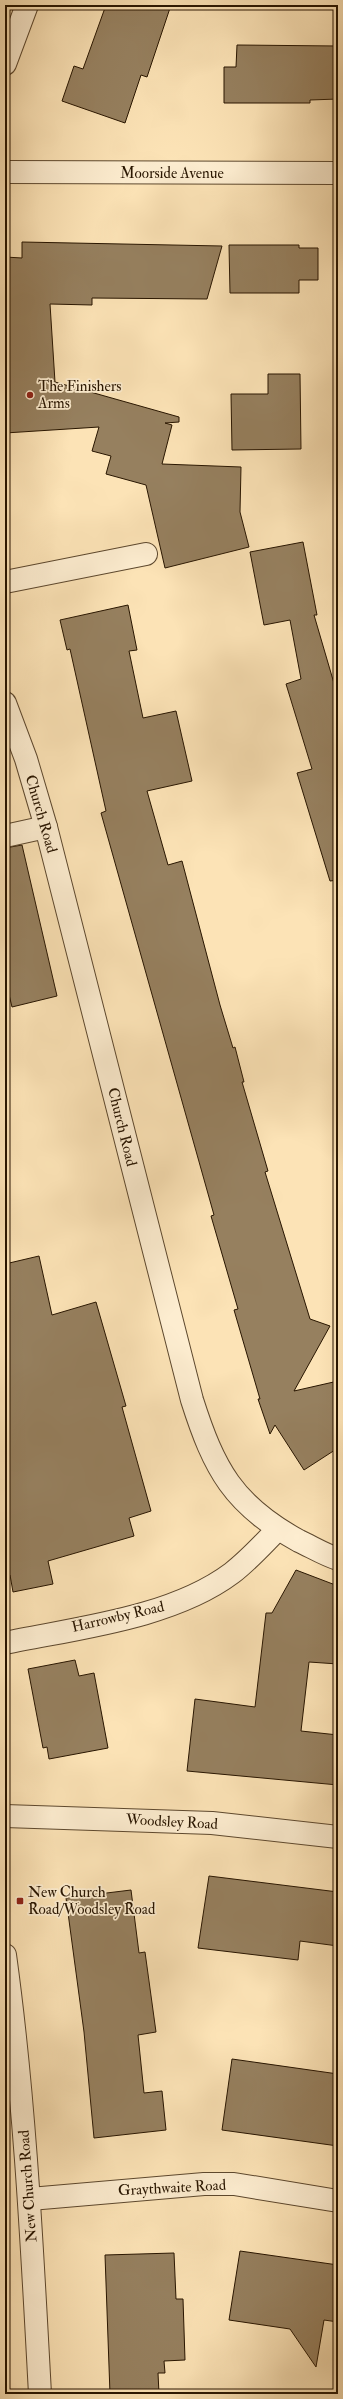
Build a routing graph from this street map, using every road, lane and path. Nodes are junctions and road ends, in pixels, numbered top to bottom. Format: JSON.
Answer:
{"nodes":[{"id":1,"x":27,"y":5,"type":"edge"},
{"id":2,"x":5,"y":64,"type":"edge"},
{"id":3,"x":5,"y":172,"type":"edge"},
{"id":4,"x":338,"y":173,"type":"edge"},
{"id":5,"x":146,"y":554,"type":"dead end"},
{"id":6,"x":5,"y":582,"type":"edge"},
{"id":7,"x":5,"y":702,"type":"edge"},
{"id":8,"x":46,"y":827,"type":"junction"},
{"id":9,"x":5,"y":836,"type":"edge"},
{"id":10,"x":278,"y":1529,"type":"junction"},
{"id":11,"x":338,"y":1559,"type":"edge"},
{"id":12,"x":5,"y":1643,"type":"edge"},
{"id":13,"x":5,"y":1816,"type":"edge"},
{"id":14,"x":338,"y":1837,"type":"edge"},
{"id":15,"x":6,"y":1964,"type":"edge"},
{"id":16,"x":30,"y":2199,"type":"junction"},
{"id":17,"x":338,"y":2201,"type":"edge"},
{"id":18,"x":40,"y":2394,"type":"edge"}],
"edges":[{"from":1,"to":2,"type":"street"},
{"from":3,"to":4,"type":"street","name":"Moorside Avenue"},
{"from":5,"to":6,"type":"street"},
{"from":7,"to":8,"type":"street","name":"Church Road"},
{"from":8,"to":9,"type":"street"},
{"from":8,"to":10,"type":"street","name":"Church Road"},
{"from":10,"to":11,"type":"street","name":"Church Road"},
{"from":10,"to":12,"type":"street","name":"Harrowby Road"},
{"from":13,"to":14,"type":"street","name":"Woodsley Road"},
{"from":15,"to":16,"type":"street","name":"New Church Road"},
{"from":16,"to":17,"type":"street","name":"Graythwaite Road"},
{"from":16,"to":18,"type":"street","name":"New Church Road"}]}
